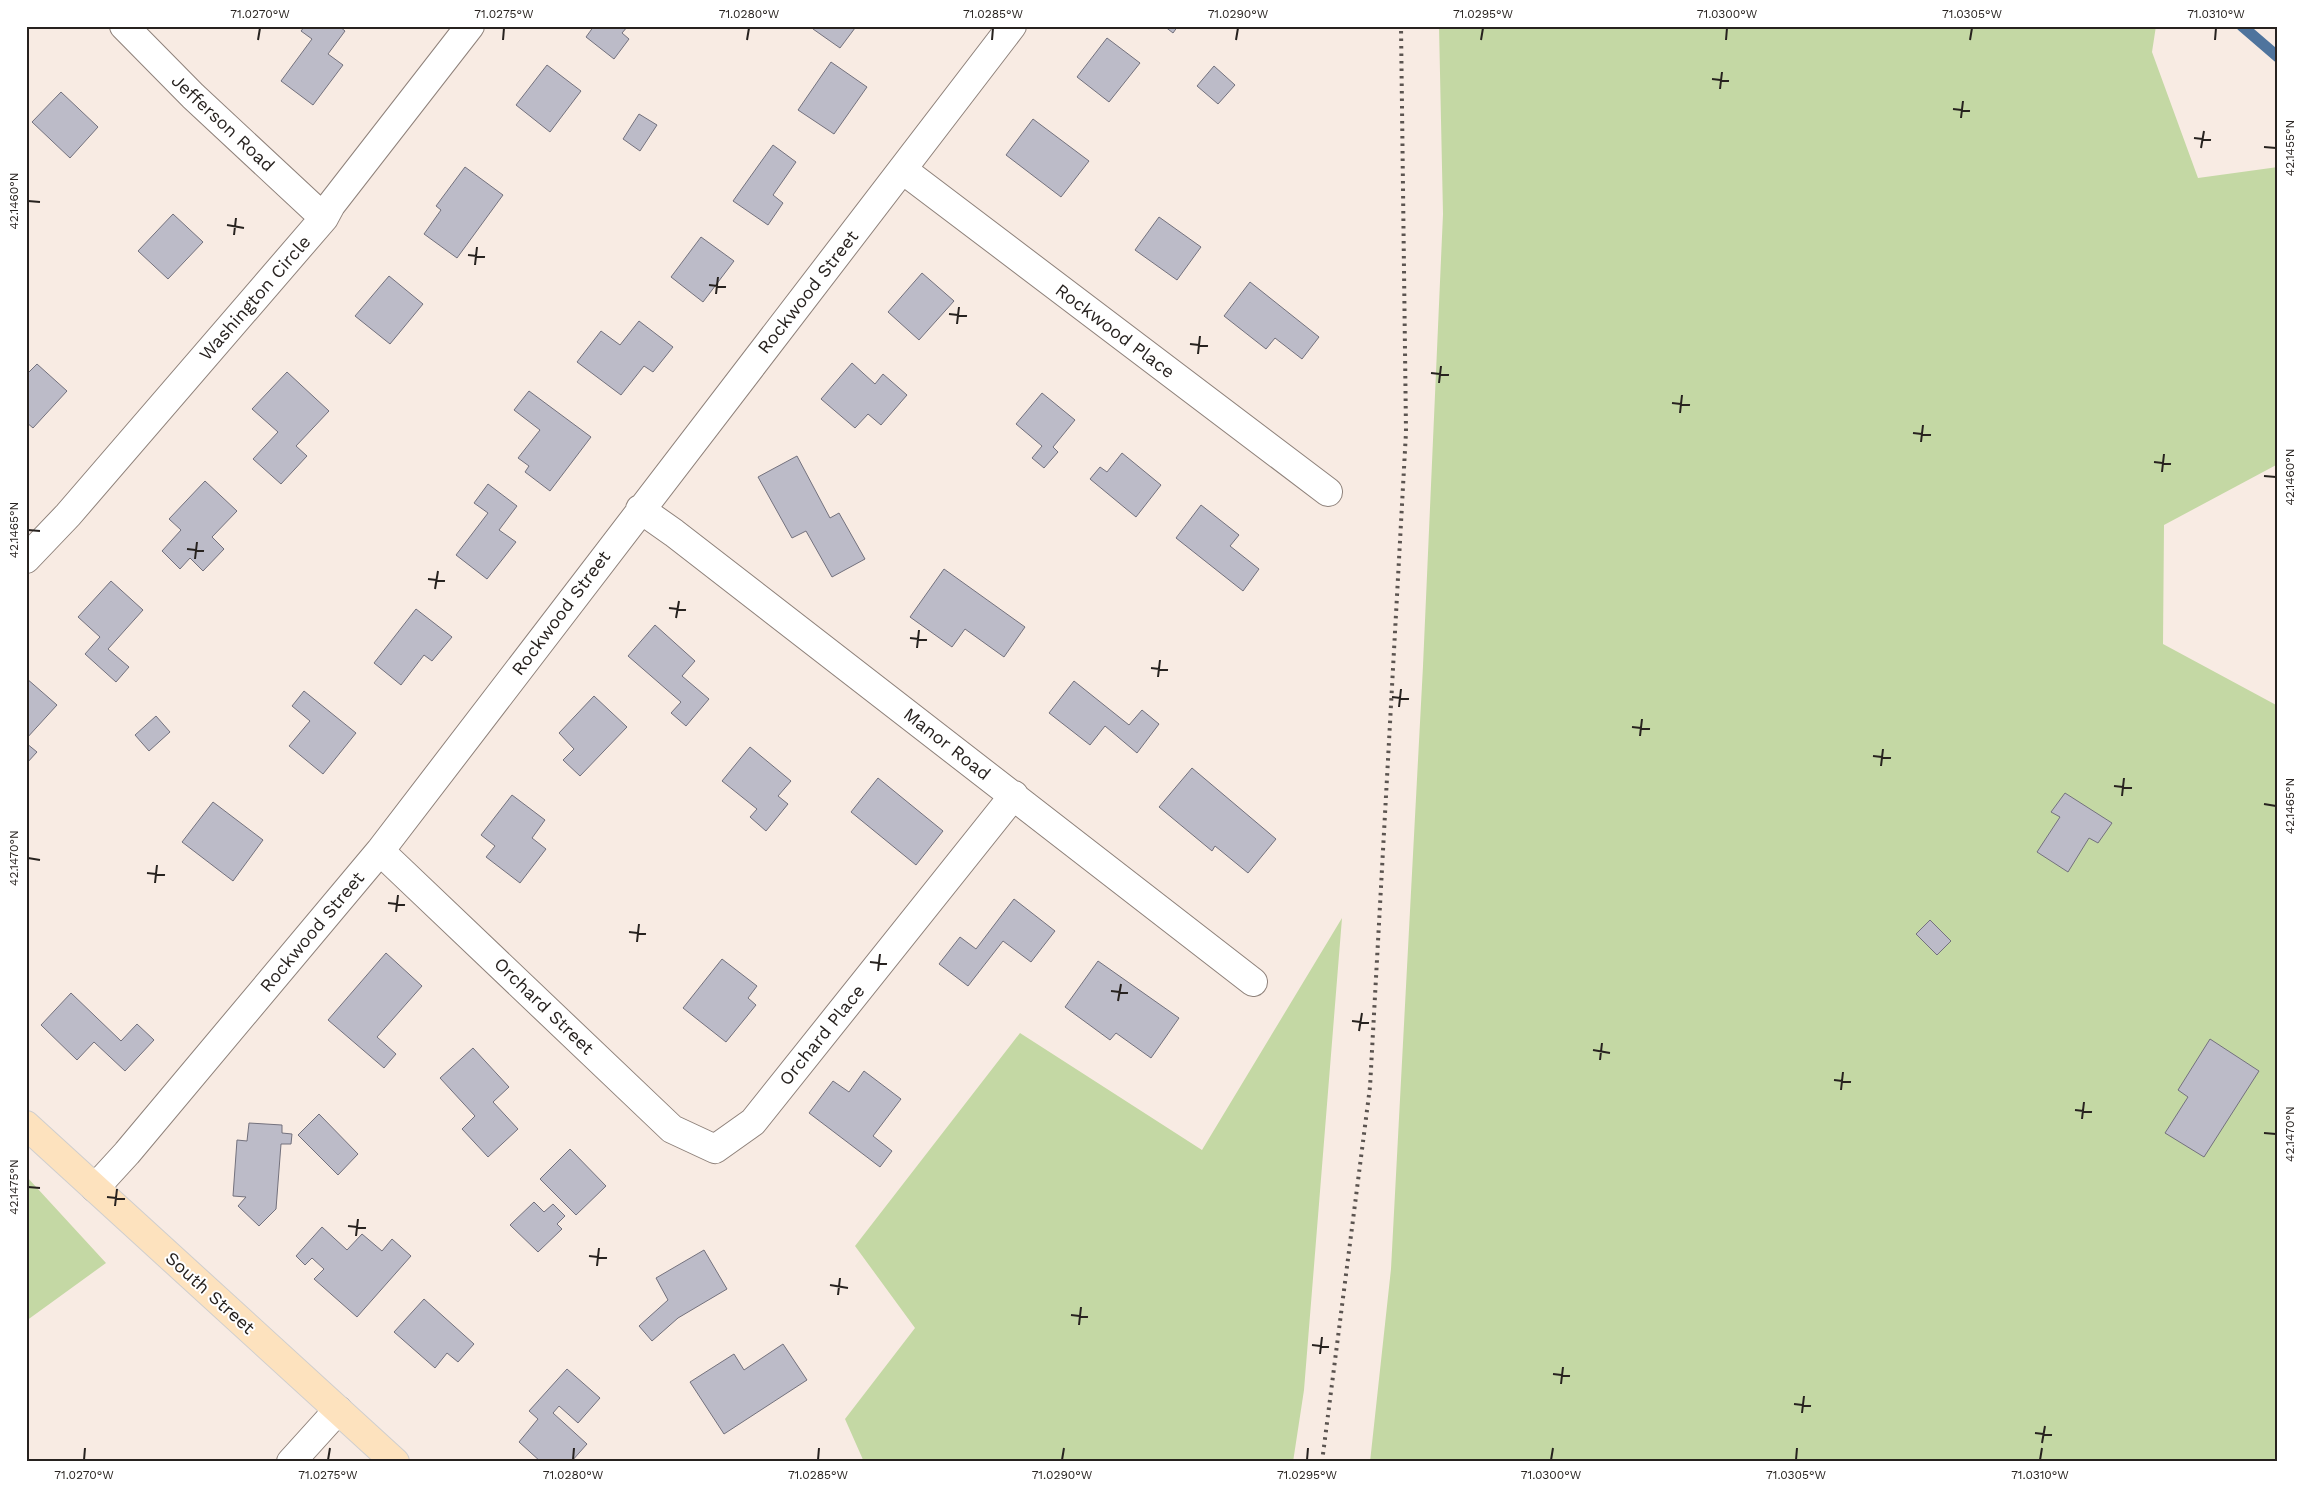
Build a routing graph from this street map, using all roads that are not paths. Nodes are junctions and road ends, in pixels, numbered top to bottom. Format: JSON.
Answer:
{"nodes":[{"id":1,"x":124,"y":26,"type":"edge"},
{"id":2,"x":470,"y":26,"type":"edge"},
{"id":3,"x":1012,"y":26,"type":"edge"},
{"id":4,"x":903,"y":170,"type":"junction"},
{"id":5,"x":324,"y":218,"type":"junction"},
{"id":6,"x":1328,"y":492,"type":"dead end"},
{"id":7,"x":640,"y":509,"type":"junction"},
{"id":8,"x":31,"y":545,"type":"edge"},
{"id":9,"x":1014,"y":795,"type":"junction"},
{"id":10,"x":380,"y":851,"type":"junction"},
{"id":11,"x":1253,"y":982,"type":"dead end"},
{"id":12,"x":26,"y":1124,"type":"edge"},
{"id":13,"x":715,"y":1149,"type":"joint"},
{"id":14,"x":95,"y":1188,"type":"junction"},
{"id":15,"x":338,"y":1410,"type":"junction"},
{"id":16,"x":292,"y":1462,"type":"edge"},
{"id":17,"x":395,"y":1462,"type":"edge"}],
"edges":[{"from":1,"to":5,"type":"street","name":"Jefferson Road"},
{"from":2,"to":5,"type":"street","name":"Washington Circle"},
{"from":3,"to":4,"type":"street","name":"Rockwood Street"},
{"from":4,"to":6,"type":"street","name":"Rockwood Place"},
{"from":4,"to":7,"type":"street","name":"Rockwood Street"},
{"from":5,"to":8,"type":"street","name":"Washington Circle"},
{"from":7,"to":9,"type":"street","name":"Manor Road"},
{"from":7,"to":10,"type":"street","name":"Rockwood Street"},
{"from":9,"to":11,"type":"street","name":"Manor Road"},
{"from":9,"to":13,"type":"street","name":"Orchard Place"},
{"from":10,"to":13,"type":"street","name":"Orchard Street"},
{"from":10,"to":14,"type":"street","name":"Rockwood Street"},
{"from":12,"to":14,"type":"main road","name":"South Street"},
{"from":14,"to":15,"type":"main road","name":"South Street"},
{"from":15,"to":16,"type":"street"},
{"from":15,"to":17,"type":"main road","name":"South Street"}]}
